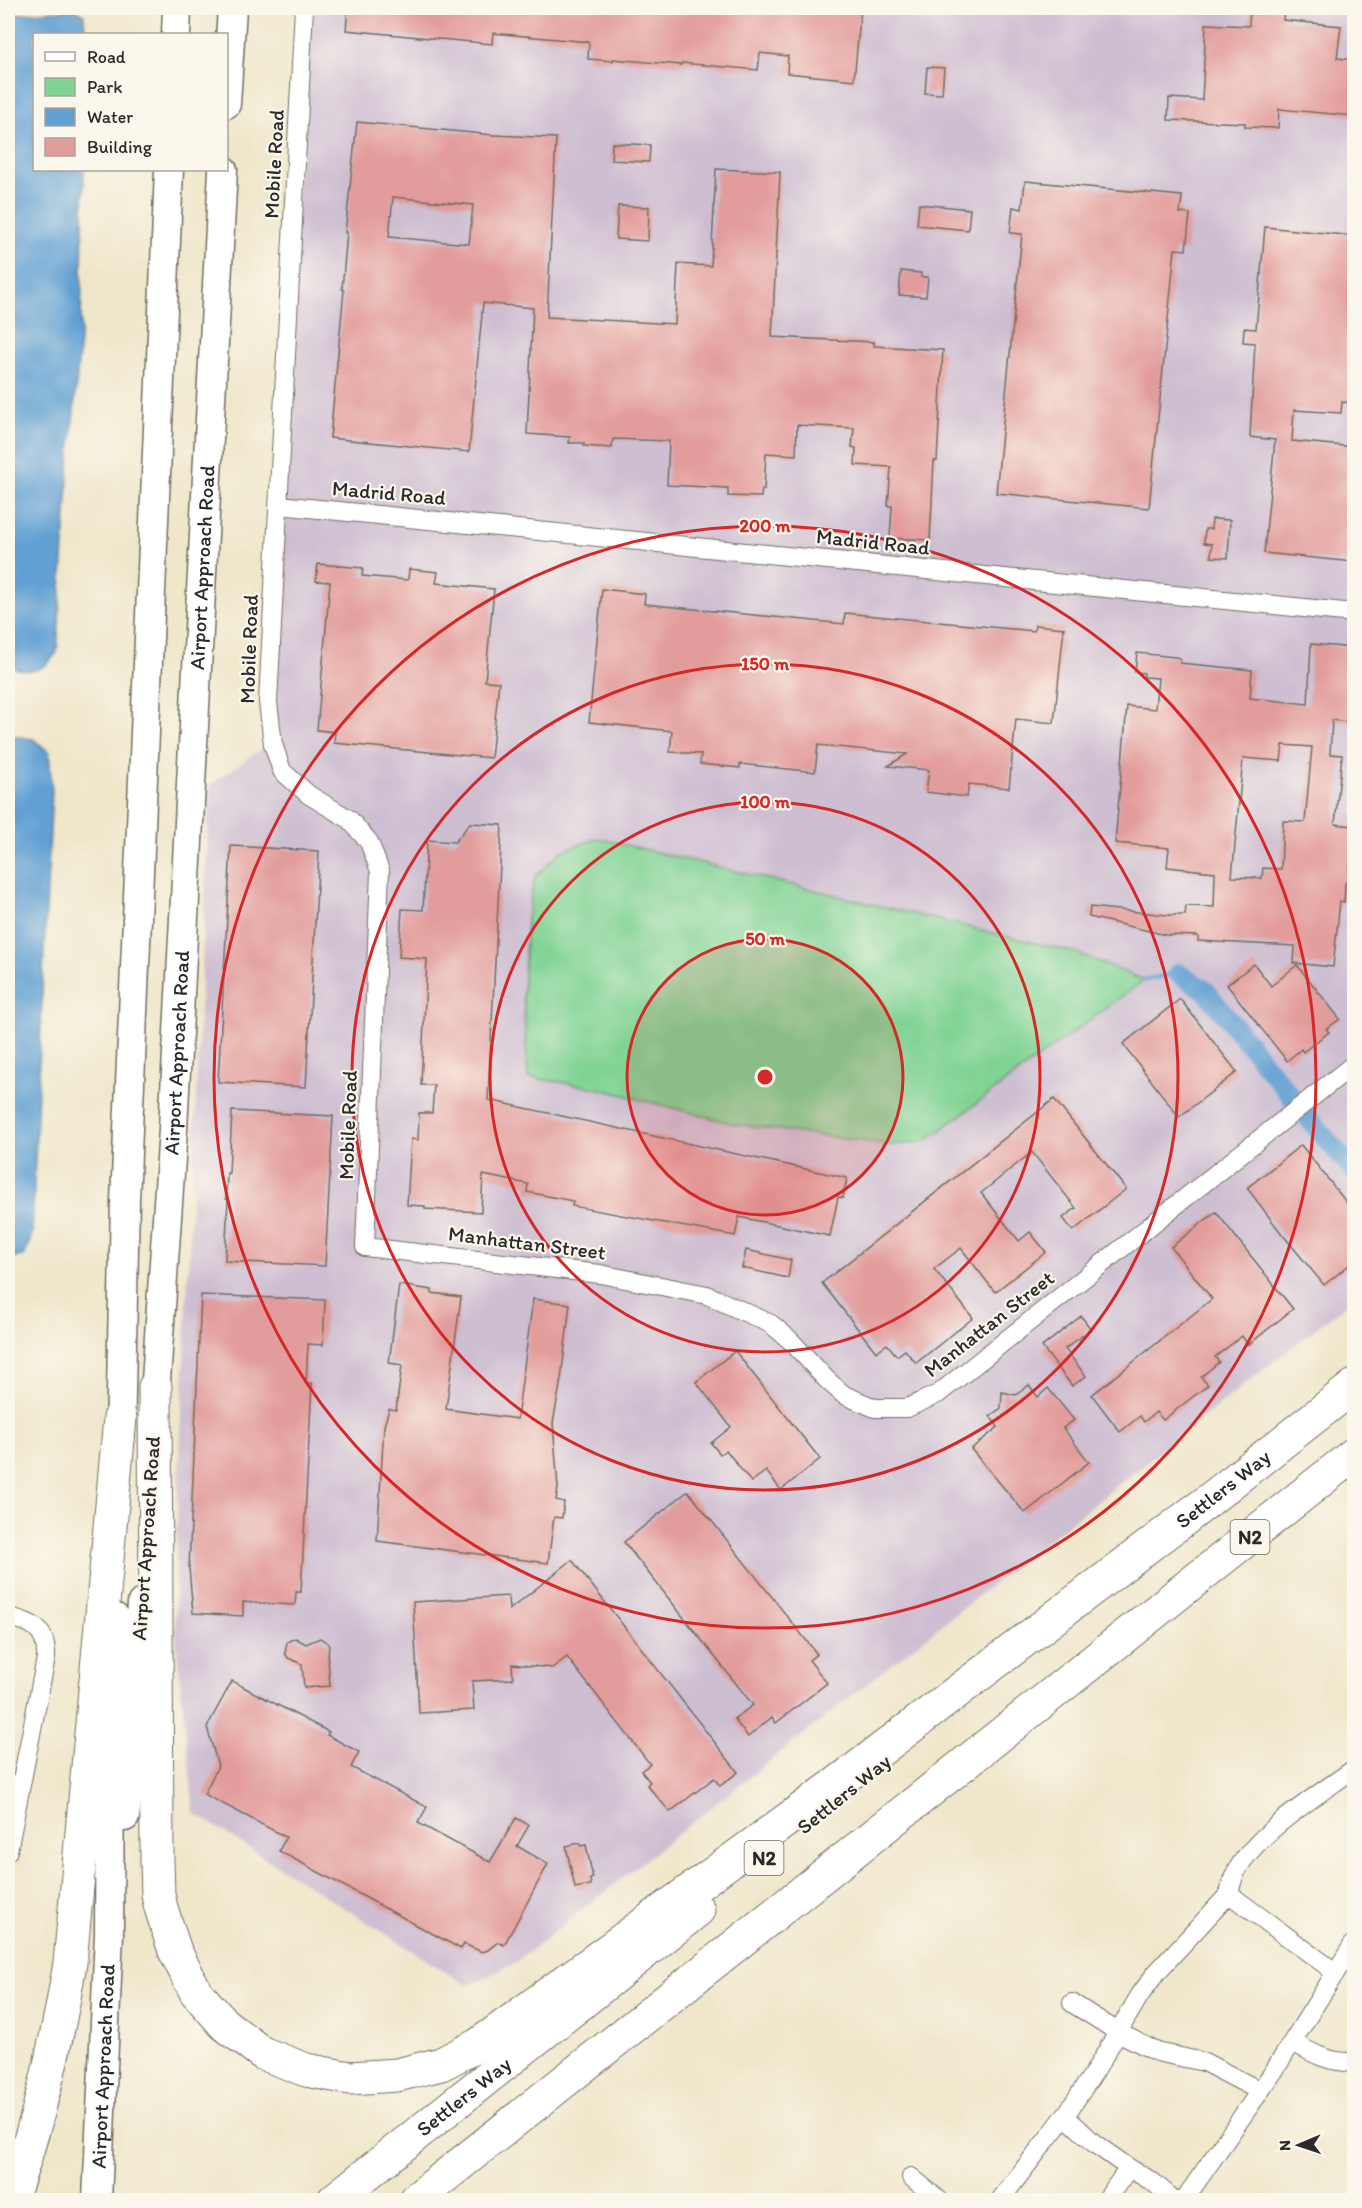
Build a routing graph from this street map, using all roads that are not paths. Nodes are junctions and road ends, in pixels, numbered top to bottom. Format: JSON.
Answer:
{"nodes":[{"id":1,"x":177,"y":8,"type":"edge"},
{"id":2,"x":231,"y":8,"type":"edge"},
{"id":3,"x":304,"y":8,"type":"edge"},
{"id":4,"x":176,"y":33,"type":"edge"},
{"id":5,"x":228,"y":66,"type":"edge"},
{"id":6,"x":169,"y":171,"type":"edge"},
{"id":7,"x":223,"y":171,"type":"edge"},
{"id":8,"x":279,"y":505,"type":"junction"},
{"id":9,"x":1354,"y":613,"type":"edge"},
{"id":10,"x":1354,"y":1064,"type":"edge"},
{"id":11,"x":365,"y":1247,"type":"joint"},
{"id":12,"x":1354,"y":1386,"type":"edge"},
{"id":13,"x":156,"y":1387,"type":"junction"},
{"id":14,"x":120,"y":1418,"type":"junction"},
{"id":15,"x":1354,"y":1454,"type":"edge"},
{"id":16,"x":1193,"y":1512,"type":"junction"},
{"id":17,"x":16,"y":1619,"type":"edge"},
{"id":18,"x":1354,"y":1769,"type":"edge"},
{"id":19,"x":8,"y":1851,"type":"edge"},
{"id":20,"x":1229,"y":1894,"type":"junction"},
{"id":21,"x":109,"y":1934,"type":"junction"},
{"id":22,"x":1354,"y":1943,"type":"edge"},
{"id":23,"x":1335,"y":1972,"type":"junction"},
{"id":24,"x":1072,"y":2003,"type":"dead end"},
{"id":25,"x":1118,"y":2032,"type":"junction"},
{"id":26,"x":1293,"y":2042,"type":"junction"},
{"id":27,"x":1354,"y":2062,"type":"edge"},
{"id":28,"x":1260,"y":2091,"type":"junction"},
{"id":29,"x":1065,"y":2116,"type":"junction"},
{"id":30,"x":1129,"y":2168,"type":"junction"},
{"id":31,"x":911,"y":2178,"type":"dead end"},
{"id":32,"x":11,"y":2200,"type":"edge"},
{"id":33,"x":96,"y":2200,"type":"edge"},
{"id":34,"x":334,"y":2200,"type":"edge"},
{"id":35,"x":415,"y":2200,"type":"edge"},
{"id":36,"x":939,"y":2200,"type":"edge"},
{"id":37,"x":1000,"y":2200,"type":"edge"},
{"id":38,"x":1106,"y":2200,"type":"edge"},
{"id":39,"x":1174,"y":2200,"type":"edge"},
{"id":40,"x":1184,"y":2200,"type":"edge"}],
"edges":[{"from":1,"to":4,"type":"main road"},
{"from":2,"to":5,"type":"main road"},
{"from":3,"to":8,"type":"street","name":"Mobile Road"},
{"from":6,"to":14,"type":"main road","name":"Airport Approach Road"},
{"from":7,"to":13,"type":"main road","name":"Airport Approach Road"},
{"from":8,"to":9,"type":"street","name":"Madrid Road"},
{"from":8,"to":11,"type":"street","name":"Mobile Road"},
{"from":10,"to":11,"type":"street","name":"Manhattan Street"},
{"from":12,"to":16,"type":"highway","name":"Settlers Way","number":"N2"},
{"from":13,"to":16,"type":"highway"},
{"from":13,"to":21,"type":"main road","name":"Airport Approach Road"},
{"from":14,"to":21,"type":"main road","name":"Airport Approach Road"},
{"from":14,"to":32,"type":"highway"},
{"from":15,"to":35,"type":"highway","number":"N2"},
{"from":16,"to":34,"type":"highway","name":"Settlers Way","number":"N2"},
{"from":17,"to":19,"type":"street"},
{"from":18,"to":20,"type":"street"},
{"from":20,"to":23,"type":"street"},
{"from":20,"to":25,"type":"street"},
{"from":21,"to":33,"type":"main road","name":"Airport Approach Road"},
{"from":22,"to":23,"type":"street"},
{"from":23,"to":26,"type":"street"},
{"from":24,"to":25,"type":"street"},
{"from":25,"to":28,"type":"street"},
{"from":25,"to":29,"type":"street"},
{"from":26,"to":27,"type":"street"},
{"from":26,"to":28,"type":"street"},
{"from":28,"to":40,"type":"street"},
{"from":29,"to":30,"type":"street"},
{"from":29,"to":37,"type":"street"},
{"from":30,"to":38,"type":"street"},
{"from":30,"to":39,"type":"street"},
{"from":31,"to":36,"type":"street"}]}
